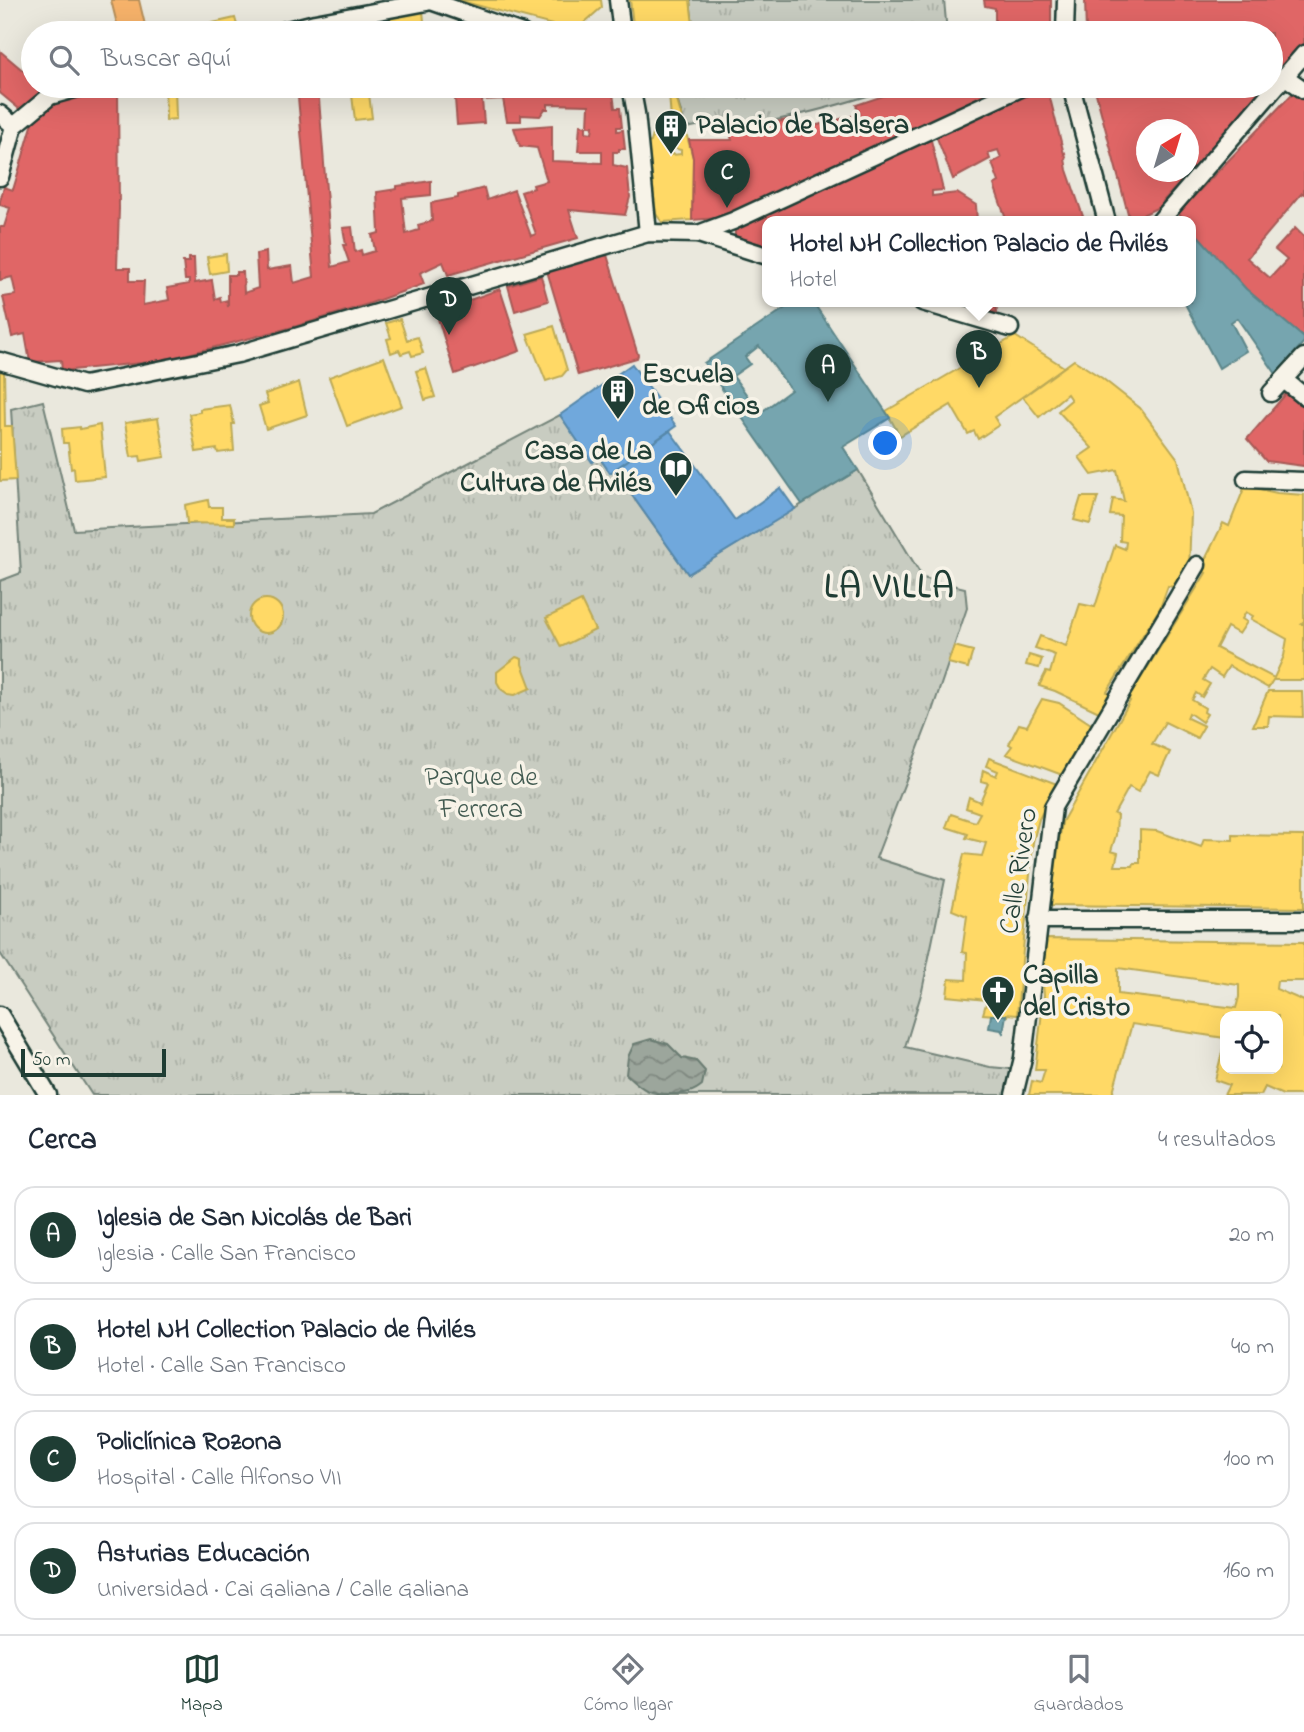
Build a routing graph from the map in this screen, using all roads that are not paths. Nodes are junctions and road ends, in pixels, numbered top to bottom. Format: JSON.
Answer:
{"nodes":[{"id":1,"x":618,"y":0,"type":"edge"},
{"id":2,"x":1066,"y":0,"type":"edge"},
{"id":3,"x":427,"y":1,"type":"edge"},
{"id":4,"x":325,"y":21,"type":"edge"},
{"id":5,"x":486,"y":21,"type":"edge"},
{"id":6,"x":621,"y":21,"type":"edge"},
{"id":7,"x":1065,"y":21,"type":"edge"},
{"id":8,"x":1304,"y":54,"type":"edge"},
{"id":9,"x":1284,"y":76,"type":"joint"},
{"id":10,"x":1304,"y":90,"type":"edge"},
{"id":11,"x":48,"y":98,"type":"edge"},
{"id":12,"x":633,"y":98,"type":"edge"},
{"id":13,"x":1000,"y":98,"type":"edge"},
{"id":14,"x":1074,"y":98,"type":"edge"},
{"id":15,"x":1265,"y":98,"type":"edge"},
{"id":16,"x":0,"y":114,"type":"edge"},
{"id":17,"x":14,"y":126,"type":"junction"},
{"id":18,"x":0,"y":177,"type":"edge"},
{"id":19,"x":1105,"y":216,"type":"edge"},
{"id":20,"x":1164,"y":216,"type":"edge"},
{"id":21,"x":648,"y":233,"type":"junction"},
{"id":22,"x":698,"y":234,"type":"junction"},
{"id":23,"x":762,"y":254,"type":"edge"},
{"id":24,"x":939,"y":307,"type":"edge"},
{"id":25,"x":1010,"y":328,"type":"dead end"},
{"id":26,"x":1304,"y":357,"type":"edge"},
{"id":27,"x":0,"y":361,"type":"edge"},
{"id":28,"x":1284,"y":380,"type":"junction"},
{"id":29,"x":1271,"y":393,"type":"dead end"},
{"id":30,"x":1304,"y":396,"type":"edge"},
{"id":31,"x":1246,"y":479,"type":"dead end"},
{"id":32,"x":1304,"y":481,"type":"edge"},
{"id":33,"x":1197,"y":565,"type":"dead end"},
{"id":34,"x":1038,"y":920,"type":"junction"},
{"id":35,"x":1304,"y":920,"type":"edge"},
{"id":36,"x":0,"y":1015,"type":"edge"},
{"id":37,"x":48,"y":1095,"type":"edge"},
{"id":38,"x":1014,"y":1095,"type":"edge"}],
"edges":[{"from":1,"to":6,"type":"street"},
{"from":2,"to":7,"type":"street"},
{"from":3,"to":4,"type":"street"},
{"from":3,"to":5,"type":"street"},
{"from":8,"to":9,"type":"street"},
{"from":9,"to":10,"type":"street"},
{"from":11,"to":17,"type":"street"},
{"from":12,"to":21,"type":"street"},
{"from":13,"to":22,"type":"street"},
{"from":14,"to":19,"type":"street"},
{"from":15,"to":20,"type":"street"},
{"from":16,"to":17,"type":"street"},
{"from":17,"to":18,"type":"street"},
{"from":21,"to":22,"type":"street"},
{"from":21,"to":27,"type":"street"},
{"from":22,"to":23,"type":"street"},
{"from":24,"to":25,"type":"street"},
{"from":26,"to":28,"type":"street"},
{"from":28,"to":29,"type":"street"},
{"from":28,"to":30,"type":"street"},
{"from":31,"to":32,"type":"street"},
{"from":33,"to":34,"type":"street","name":"Calle Rivero"},
{"from":34,"to":35,"type":"street"},
{"from":34,"to":38,"type":"street","name":"Calle Rivero"},
{"from":36,"to":37,"type":"street"}]}
